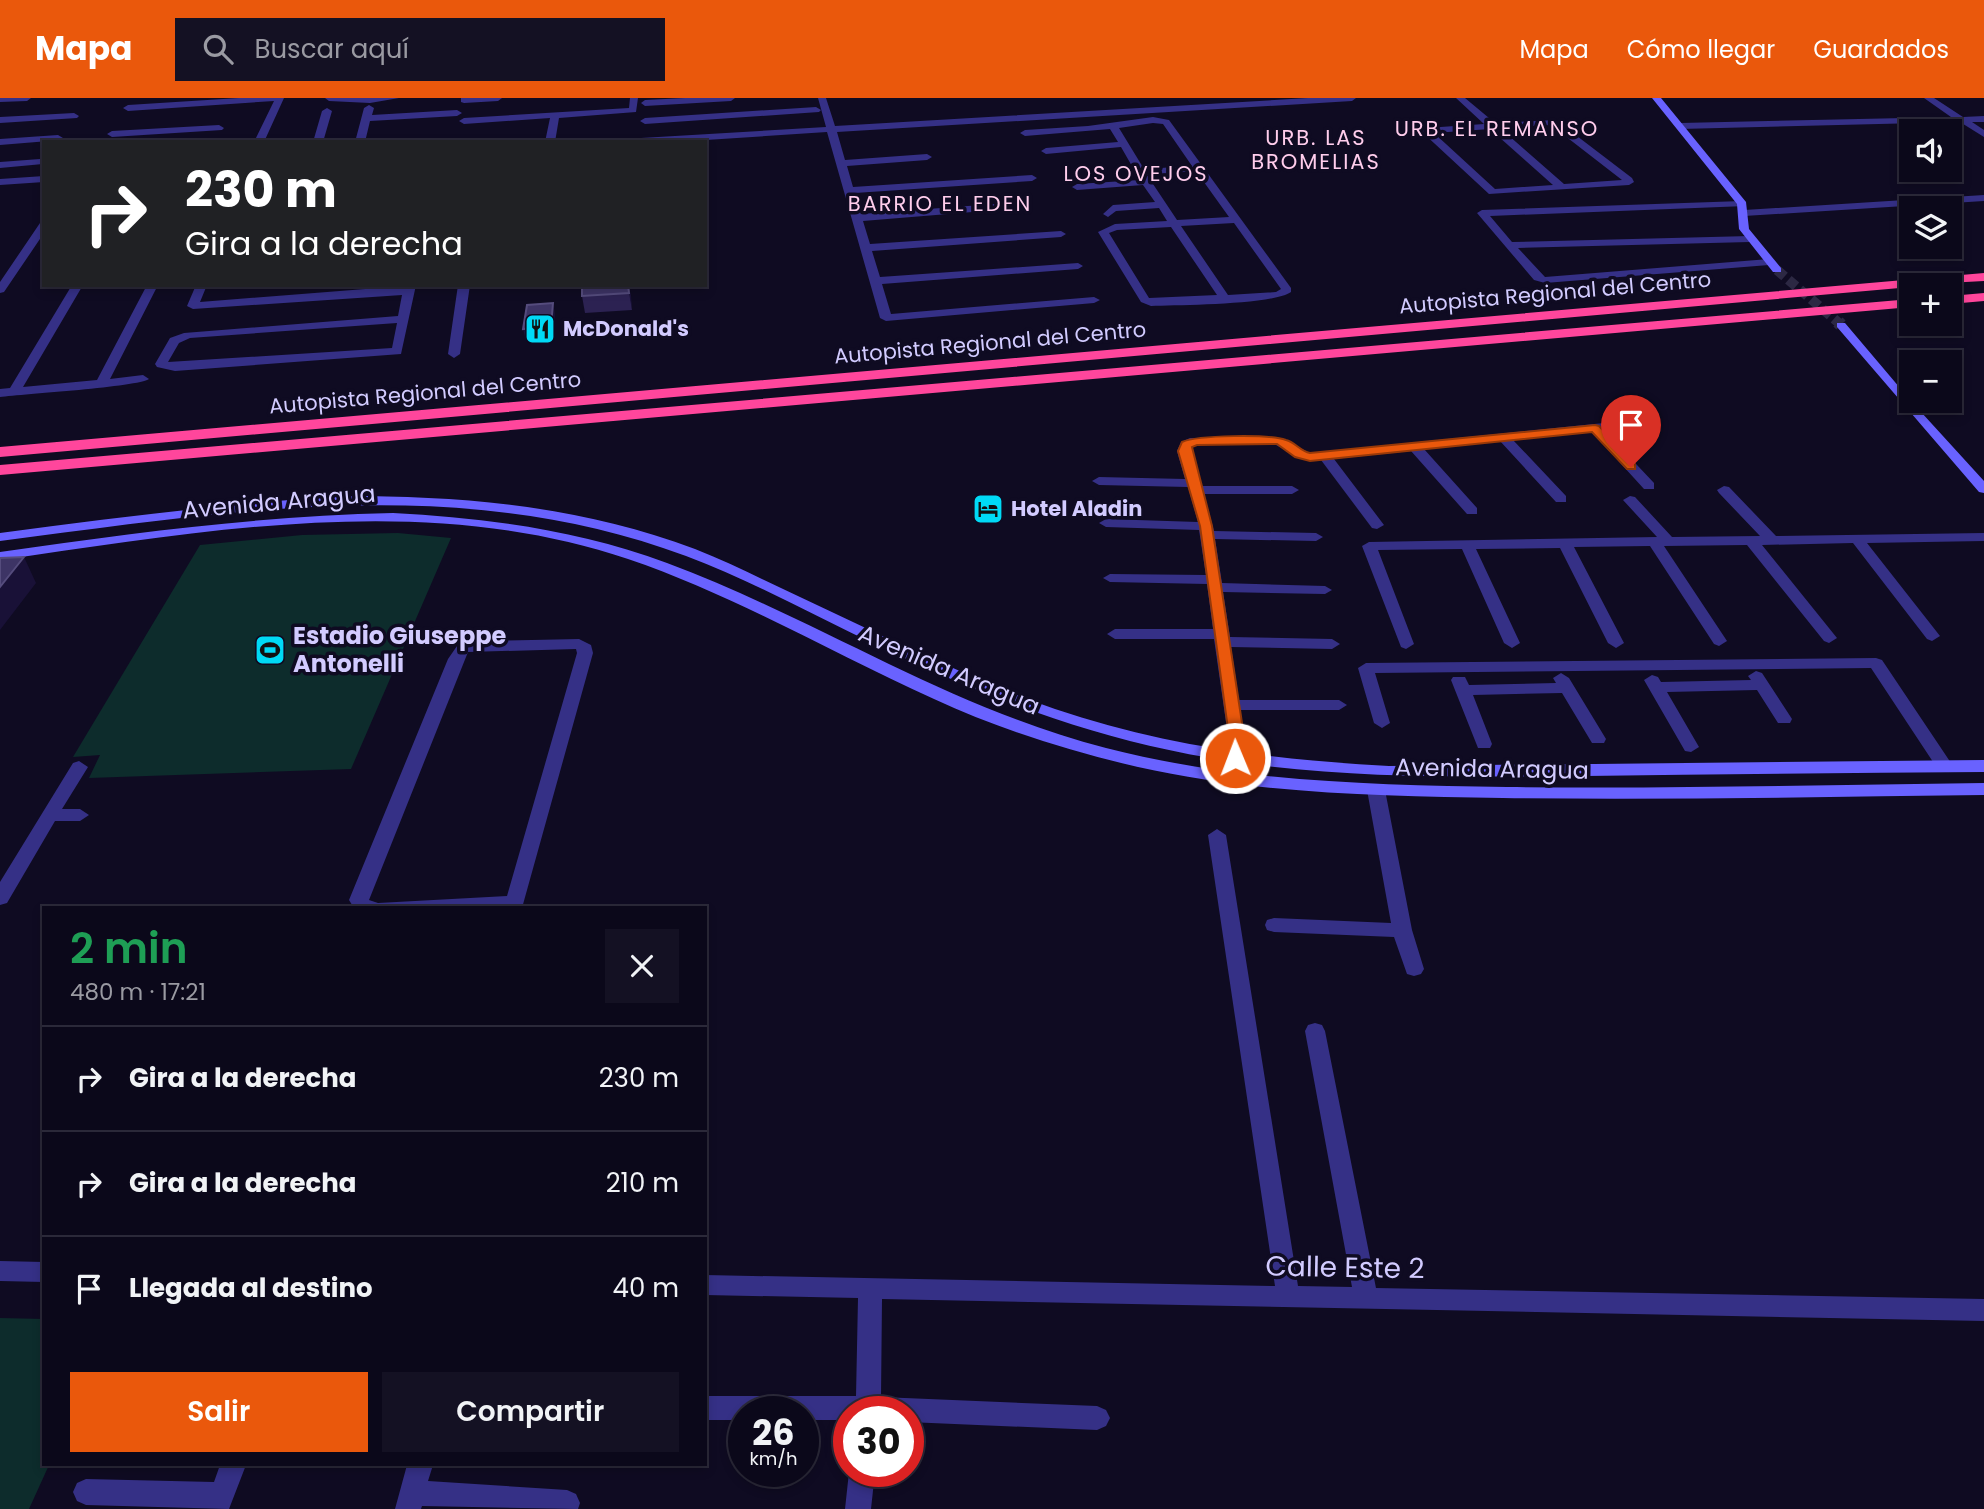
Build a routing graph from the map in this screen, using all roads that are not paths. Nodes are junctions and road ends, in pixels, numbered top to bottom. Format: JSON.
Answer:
{"nodes":[{"id":1,"x":27,"y":98,"type":"edge"},
{"id":2,"x":135,"y":98,"type":"edge"},
{"id":3,"x":330,"y":98,"type":"edge"},
{"id":4,"x":395,"y":98,"type":"edge"},
{"id":5,"x":498,"y":98,"type":"edge"},
{"id":6,"x":634,"y":98,"type":"edge"},
{"id":7,"x":731,"y":98,"type":"edge"},
{"id":8,"x":822,"y":98,"type":"edge"},
{"id":9,"x":1170,"y":98,"type":"edge"},
{"id":10,"x":1352,"y":98,"type":"edge"},
{"id":11,"x":1460,"y":98,"type":"edge"},
{"id":12,"x":1656,"y":98,"type":"edge"},
{"id":13,"x":1928,"y":98,"type":"edge"},
{"id":14,"x":0,"y":99,"type":"edge"},
{"id":15,"x":11,"y":99,"type":"edge"},
{"id":16,"x":279,"y":99,"type":"edge"},
{"id":17,"x":370,"y":100,"type":"junction"},
{"id":18,"x":464,"y":100,"type":"dead end"},
{"id":19,"x":208,"y":101,"type":"edge"},
{"id":20,"x":645,"y":101,"type":"edge"},
{"id":21,"x":1179,"y":109,"type":"junction"},
{"id":22,"x":816,"y":110,"type":"dead end"},
{"id":23,"x":327,"y":111,"type":"dead end"},
{"id":24,"x":0,"y":112,"type":"edge"},
{"id":25,"x":1093,"y":114,"type":"junction"},
{"id":26,"x":555,"y":115,"type":"junction"},
{"id":27,"x":74,"y":116,"type":"dead end"},
{"id":28,"x":367,"y":118,"type":"junction"},
{"id":29,"x":1961,"y":119,"type":"edge"},
{"id":30,"x":1962,"y":119,"type":"edge"},
{"id":31,"x":1984,"y":119,"type":"edge"},
{"id":32,"x":0,"y":120,"type":"edge"},
{"id":33,"x":1962,"y":120,"type":"edge"},
{"id":34,"x":120,"y":121,"type":"junction"},
{"id":35,"x":645,"y":121,"type":"junction"},
{"id":36,"x":1899,"y":121,"type":"edge"},
{"id":37,"x":1491,"y":125,"type":"junction"},
{"id":38,"x":1680,"y":126,"type":"junction"},
{"id":39,"x":1103,"y":127,"type":"junction"},
{"id":40,"x":219,"y":128,"type":"dead end"},
{"id":41,"x":831,"y":130,"type":"junction"},
{"id":42,"x":1025,"y":133,"type":"dead end"},
{"id":43,"x":1984,"y":134,"type":"edge"},
{"id":44,"x":58,"y":138,"type":"dead end"},
{"id":45,"x":126,"y":140,"type":"edge"},
{"id":46,"x":259,"y":140,"type":"edge"},
{"id":47,"x":319,"y":140,"type":"edge"},
{"id":48,"x":361,"y":140,"type":"edge"},
{"id":49,"x":550,"y":140,"type":"edge"},
{"id":50,"x":644,"y":140,"type":"edge"},
{"id":51,"x":661,"y":140,"type":"edge"},
{"id":52,"x":0,"y":142,"type":"edge"},
{"id":53,"x":1125,"y":144,"type":"junction"},
{"id":54,"x":1106,"y":146,"type":"junction"},
{"id":55,"x":1046,"y":151,"type":"dead end"},
{"id":56,"x":927,"y":157,"type":"dead end"},
{"id":57,"x":40,"y":162,"type":"dead end"},
{"id":58,"x":842,"y":163,"type":"junction"},
{"id":59,"x":0,"y":165,"type":"edge"},
{"id":60,"x":1199,"y":168,"type":"junction"},
{"id":61,"x":1144,"y":177,"type":"junction"},
{"id":62,"x":1032,"y":178,"type":"dead end"},
{"id":63,"x":42,"y":179,"type":"edge"},
{"id":64,"x":0,"y":182,"type":"edge"},
{"id":65,"x":1077,"y":187,"type":"dead end"},
{"id":66,"x":1563,"y":188,"type":"junction"},
{"id":67,"x":848,"y":190,"type":"junction"},
{"id":68,"x":1984,"y":198,"type":"edge"},
{"id":69,"x":1021,"y":205,"type":"dead end"},
{"id":70,"x":1161,"y":205,"type":"junction"},
{"id":71,"x":1743,"y":208,"type":"junction"},
{"id":72,"x":1108,"y":214,"type":"dead end"},
{"id":73,"x":856,"y":218,"type":"junction"},
{"id":74,"x":1236,"y":220,"type":"junction"},
{"id":75,"x":1174,"y":224,"type":"junction"},
{"id":76,"x":42,"y":228,"type":"edge"},
{"id":77,"x":1061,"y":234,"type":"dead end"},
{"id":78,"x":1750,"y":239,"type":"junction"},
{"id":79,"x":1511,"y":245,"type":"junction"},
{"id":80,"x":865,"y":248,"type":"junction"},
{"id":81,"x":1079,"y":266,"type":"dead end"},
{"id":82,"x":1984,"y":277,"type":"edge"},
{"id":83,"x":875,"y":281,"type":"junction"},
{"id":84,"x":77,"y":287,"type":"edge"},
{"id":85,"x":152,"y":287,"type":"edge"},
{"id":86,"x":201,"y":287,"type":"edge"},
{"id":87,"x":464,"y":287,"type":"edge"},
{"id":88,"x":409,"y":288,"type":"edge"},
{"id":89,"x":0,"y":290,"type":"edge"},
{"id":90,"x":1984,"y":297,"type":"edge"},
{"id":91,"x":1226,"y":299,"type":"junction"},
{"id":92,"x":1962,"y":299,"type":"edge"},
{"id":93,"x":1094,"y":300,"type":"dead end"},
{"id":94,"x":1899,"y":304,"type":"edge"},
{"id":95,"x":402,"y":319,"type":"junction"},
{"id":96,"x":1841,"y":325,"type":"tunnel mouth"},
{"id":97,"x":454,"y":354,"type":"dead end"},
{"id":98,"x":143,"y":379,"type":"dead end"},
{"id":99,"x":101,"y":384,"type":"junction"},
{"id":100,"x":14,"y":392,"type":"junction"},
{"id":101,"x":0,"y":393,"type":"edge"},
{"id":102,"x":1633,"y":424,"type":"dead end"},
{"id":103,"x":1595,"y":428,"type":"junction"},
{"id":104,"x":1504,"y":438,"type":"junction"},
{"id":105,"x":1415,"y":447,"type":"junction"},
{"id":106,"x":0,"y":452,"type":"edge"},
{"id":107,"x":1325,"y":456,"type":"junction"},
{"id":108,"x":0,"y":470,"type":"edge"},
{"id":109,"x":1099,"y":481,"type":"dead end"},
{"id":110,"x":1649,"y":486,"type":"dead end"},
{"id":111,"x":1194,"y":487,"type":"junction"},
{"id":112,"x":1984,"y":489,"type":"edge"},
{"id":113,"x":1292,"y":490,"type":"dead end"},
{"id":114,"x":1724,"y":490,"type":"dead end"},
{"id":115,"x":1561,"y":499,"type":"dead end"},
{"id":116,"x":1630,"y":500,"type":"dead end"},
{"id":117,"x":1472,"y":511,"type":"dead end"},
{"id":118,"x":1106,"y":523,"type":"dead end"},
{"id":119,"x":1377,"y":525,"type":"dead end"},
{"id":120,"x":1207,"y":531,"type":"junction"},
{"id":121,"x":0,"y":537,"type":"edge"},
{"id":122,"x":1316,"y":537,"type":"dead end"},
{"id":123,"x":1984,"y":537,"type":"edge"},
{"id":124,"x":1856,"y":538,"type":"junction"},
{"id":125,"x":1750,"y":539,"type":"junction"},
{"id":126,"x":1771,"y":539,"type":"junction"},
{"id":127,"x":1564,"y":542,"type":"junction"},
{"id":128,"x":1661,"y":542,"type":"junction"},
{"id":129,"x":1467,"y":544,"type":"junction"},
{"id":130,"x":0,"y":556,"type":"edge"},
{"id":131,"x":1110,"y":578,"type":"dead end"},
{"id":132,"x":1214,"y":584,"type":"junction"},
{"id":133,"x":1325,"y":590,"type":"dead end"},
{"id":134,"x":1115,"y":634,"type":"dead end"},
{"id":135,"x":1932,"y":636,"type":"dead end"},
{"id":136,"x":1222,"y":638,"type":"junction"},
{"id":137,"x":1829,"y":638,"type":"dead end"},
{"id":138,"x":1720,"y":640,"type":"dead end"},
{"id":139,"x":1512,"y":643,"type":"dead end"},
{"id":140,"x":1616,"y":643,"type":"dead end"},
{"id":141,"x":1332,"y":644,"type":"dead end"},
{"id":142,"x":1406,"y":644,"type":"dead end"},
{"id":143,"x":1748,"y":664,"type":"junction"},
{"id":144,"x":1643,"y":665,"type":"junction"},
{"id":145,"x":1554,"y":666,"type":"junction"},
{"id":146,"x":1454,"y":667,"type":"junction"},
{"id":147,"x":1762,"y":685,"type":"junction"},
{"id":148,"x":1567,"y":688,"type":"junction"},
{"id":149,"x":1657,"y":688,"type":"junction"},
{"id":150,"x":1463,"y":690,"type":"junction"},
{"id":151,"x":1232,"y":705,"type":"junction"},
{"id":152,"x":1339,"y":705,"type":"dead end"},
{"id":153,"x":1784,"y":719,"type":"dead end"},
{"id":154,"x":1382,"y":723,"type":"dead end"},
{"id":155,"x":1598,"y":739,"type":"dead end"},
{"id":156,"x":1483,"y":744,"type":"dead end"},
{"id":157,"x":1691,"y":747,"type":"dead end"},
{"id":158,"x":1235,"y":758,"type":"junction"},
{"id":159,"x":1984,"y":766,"type":"edge"},
{"id":160,"x":79,"y":767,"type":"dead end"},
{"id":161,"x":1945,"y":767,"type":"junction"},
{"id":162,"x":1984,"y":789,"type":"edge"},
{"id":163,"x":1376,"y":790,"type":"junction"},
{"id":164,"x":50,"y":815,"type":"junction"},
{"id":165,"x":80,"y":815,"type":"dead end"},
{"id":166,"x":1217,"y":835,"type":"dead end"},
{"id":167,"x":0,"y":898,"type":"edge"},
{"id":168,"x":514,"y":905,"type":"edge"},
{"id":169,"x":363,"y":906,"type":"edge"},
{"id":170,"x":471,"y":906,"type":"edge"},
{"id":171,"x":1274,"y":925,"type":"dead end"},
{"id":172,"x":1402,"y":930,"type":"junction"},
{"id":173,"x":1414,"y":969,"type":"dead end"},
{"id":174,"x":1315,"y":1031,"type":"dead end"},
{"id":175,"x":0,"y":1271,"type":"edge"},
{"id":176,"x":42,"y":1272,"type":"edge"},
{"id":177,"x":707,"y":1285,"type":"edge"},
{"id":178,"x":870,"y":1286,"type":"junction"},
{"id":179,"x":1288,"y":1295,"type":"junction"},
{"id":180,"x":1366,"y":1297,"type":"junction"},
{"id":181,"x":1984,"y":1310,"type":"edge"},
{"id":182,"x":868,"y":1396,"type":"edge"},
{"id":183,"x":707,"y":1408,"type":"edge"},
{"id":184,"x":833,"y":1410,"type":"edge"},
{"id":185,"x":924,"y":1412,"type":"edge"},
{"id":186,"x":1097,"y":1418,"type":"dead end"},
{"id":187,"x":233,"y":1466,"type":"edge"},
{"id":188,"x":421,"y":1466,"type":"edge"},
{"id":189,"x":860,"y":1487,"type":"edge"},
{"id":190,"x":86,"y":1492,"type":"dead end"},
{"id":191,"x":410,"y":1501,"type":"edge"},
{"id":192,"x":219,"y":1502,"type":"edge"},
{"id":193,"x":567,"y":1503,"type":"dead end"},
{"id":194,"x":858,"y":1509,"type":"edge"}],
"edges":[{"from":1,"to":15,"type":"street"},
{"from":2,"to":34,"type":"street"},
{"from":3,"to":17,"type":"street"},
{"from":4,"to":17,"type":"street"},
{"from":5,"to":18,"type":"street"},
{"from":6,"to":26,"type":"street"},
{"from":7,"to":20,"type":"street"},
{"from":8,"to":41,"type":"street"},
{"from":9,"to":21,"type":"street"},
{"from":10,"to":21,"type":"street"},
{"from":11,"to":37,"type":"street"},
{"from":12,"to":38,"type":"street"},
{"from":13,"to":29,"type":"street"},
{"from":14,"to":15,"type":"street"},
{"from":15,"to":24,"type":"street"},
{"from":16,"to":19,"type":"street"},
{"from":16,"to":46,"type":"street"},
{"from":17,"to":28,"type":"street"},
{"from":19,"to":34,"type":"street"},
{"from":20,"to":35,"type":"street"},
{"from":21,"to":25,"type":"street"},
{"from":22,"to":35,"type":"street"},
{"from":23,"to":47,"type":"street"},
{"from":25,"to":39,"type":"street"},
{"from":25,"to":41,"type":"street"},
{"from":26,"to":28,"type":"street"},
{"from":26,"to":49,"type":"street"},
{"from":27,"to":32,"type":"street"},
{"from":28,"to":48,"type":"street"},
{"from":30,"to":31,"type":"street"},
{"from":33,"to":43,"type":"street"},
{"from":34,"to":40,"type":"street"},
{"from":34,"to":45,"type":"street"},
{"from":35,"to":50,"type":"street"},
{"from":36,"to":38,"type":"street"},
{"from":37,"to":66,"type":"street"},
{"from":37,"to":66,"type":"street"},
{"from":37,"to":66,"type":"street"},
{"from":38,"to":71,"type":"street"},
{"from":39,"to":42,"type":"street"},
{"from":39,"to":53,"type":"street"},
{"from":39,"to":54,"type":"street"},
{"from":39,"to":60,"type":"street"},
{"from":41,"to":51,"type":"street"},
{"from":41,"to":58,"type":"street"},
{"from":44,"to":52,"type":"street"},
{"from":53,"to":54,"type":"street"},
{"from":53,"to":61,"type":"street"},
{"from":54,"to":55,"type":"street"},
{"from":56,"to":58,"type":"street"},
{"from":57,"to":59,"type":"street"},
{"from":58,"to":67,"type":"street"},
{"from":60,"to":61,"type":"street"},
{"from":60,"to":74,"type":"street"},
{"from":61,"to":65,"type":"street"},
{"from":61,"to":70,"type":"street"},
{"from":62,"to":67,"type":"street"},
{"from":63,"to":64,"type":"street"},
{"from":67,"to":73,"type":"street"},
{"from":68,"to":71,"type":"street"},
{"from":69,"to":73,"type":"street"},
{"from":70,"to":72,"type":"street"},
{"from":70,"to":75,"type":"street"},
{"from":71,"to":78,"type":"street"},
{"from":71,"to":79,"type":"street"},
{"from":73,"to":80,"type":"street"},
{"from":74,"to":75,"type":"street"},
{"from":74,"to":91,"type":"street"},
{"from":75,"to":91,"type":"street"},
{"from":75,"to":91,"type":"street"},
{"from":76,"to":89,"type":"street"},
{"from":77,"to":80,"type":"street"},
{"from":78,"to":79,"type":"street"},
{"from":78,"to":79,"type":"street"},
{"from":80,"to":83,"type":"street"},
{"from":81,"to":83,"type":"street"},
{"from":82,"to":106,"type":"highway","name":"Autopista Regional del Centro"},
{"from":83,"to":93,"type":"street"},
{"from":84,"to":100,"type":"street"},
{"from":85,"to":99,"type":"street"},
{"from":86,"to":88,"type":"street"},
{"from":87,"to":97,"type":"street"},
{"from":88,"to":95,"type":"street"},
{"from":90,"to":92,"type":"highway"},
{"from":94,"to":108,"type":"highway","name":"Autopista Regional del Centro"},
{"from":95,"to":95,"type":"street"},
{"from":96,"to":112,"type":"street"},
{"from":98,"to":99,"type":"street"},
{"from":99,"to":100,"type":"street"},
{"from":100,"to":101,"type":"street"},
{"from":102,"to":103,"type":"street"},
{"from":103,"to":104,"type":"street"},
{"from":103,"to":110,"type":"street"},
{"from":104,"to":105,"type":"street"},
{"from":104,"to":115,"type":"street"},
{"from":105,"to":107,"type":"street"},
{"from":105,"to":117,"type":"street"},
{"from":107,"to":111,"type":"street"},
{"from":107,"to":119,"type":"street"},
{"from":109,"to":111,"type":"street"},
{"from":111,"to":113,"type":"street"},
{"from":111,"to":120,"type":"street"},
{"from":114,"to":126,"type":"street"},
{"from":116,"to":128,"type":"street"},
{"from":118,"to":120,"type":"street"},
{"from":120,"to":122,"type":"street"},
{"from":120,"to":132,"type":"street"},
{"from":121,"to":158,"type":"street","name":"Avenida Aragua"},
{"from":123,"to":124,"type":"street"},
{"from":124,"to":126,"type":"street"},
{"from":124,"to":135,"type":"street"},
{"from":125,"to":126,"type":"street"},
{"from":125,"to":128,"type":"street"},
{"from":125,"to":137,"type":"street"},
{"from":127,"to":128,"type":"street"},
{"from":127,"to":129,"type":"street"},
{"from":127,"to":140,"type":"street"},
{"from":128,"to":138,"type":"street"},
{"from":129,"to":139,"type":"street"},
{"from":129,"to":142,"type":"street"},
{"from":130,"to":163,"type":"street","name":"Avenida Aragua"},
{"from":131,"to":132,"type":"street"},
{"from":132,"to":133,"type":"street"},
{"from":132,"to":136,"type":"street"},
{"from":134,"to":136,"type":"street"},
{"from":136,"to":141,"type":"street"},
{"from":136,"to":151,"type":"street"},
{"from":143,"to":144,"type":"street"},
{"from":143,"to":147,"type":"street"},
{"from":143,"to":161,"type":"street"},
{"from":144,"to":145,"type":"street"},
{"from":144,"to":149,"type":"street"},
{"from":145,"to":146,"type":"street"},
{"from":145,"to":148,"type":"street"},
{"from":146,"to":150,"type":"street"},
{"from":146,"to":154,"type":"street"},
{"from":147,"to":149,"type":"street"},
{"from":147,"to":153,"type":"street"},
{"from":148,"to":150,"type":"street"},
{"from":148,"to":155,"type":"street"},
{"from":149,"to":157,"type":"street"},
{"from":150,"to":156,"type":"street"},
{"from":151,"to":152,"type":"street"},
{"from":151,"to":158,"type":"street"},
{"from":158,"to":161,"type":"street","name":"Avenida Aragua"},
{"from":159,"to":161,"type":"street","name":"Avenida Aragua"},
{"from":160,"to":164,"type":"street"},
{"from":162,"to":163,"type":"street","name":"Avenida Aragua"},
{"from":163,"to":172,"type":"street"},
{"from":164,"to":165,"type":"street"},
{"from":164,"to":167,"type":"street"},
{"from":166,"to":179,"type":"street"},
{"from":168,"to":169,"type":"street"},
{"from":168,"to":170,"type":"street"},
{"from":171,"to":172,"type":"street"},
{"from":172,"to":173,"type":"street"},
{"from":174,"to":180,"type":"street"},
{"from":175,"to":176,"type":"street"},
{"from":177,"to":178,"type":"street","name":"Calle Este 2"},
{"from":178,"to":179,"type":"street","name":"Calle Este 2"},
{"from":178,"to":182,"type":"street"},
{"from":179,"to":180,"type":"street","name":"Calle Este 2"},
{"from":180,"to":181,"type":"street","name":"Calle Este 2"},
{"from":183,"to":184,"type":"street"},
{"from":185,"to":186,"type":"street"},
{"from":187,"to":192,"type":"street"},
{"from":188,"to":191,"type":"street"},
{"from":189,"to":194,"type":"street"},
{"from":190,"to":192,"type":"street"},
{"from":191,"to":193,"type":"street"}]}
